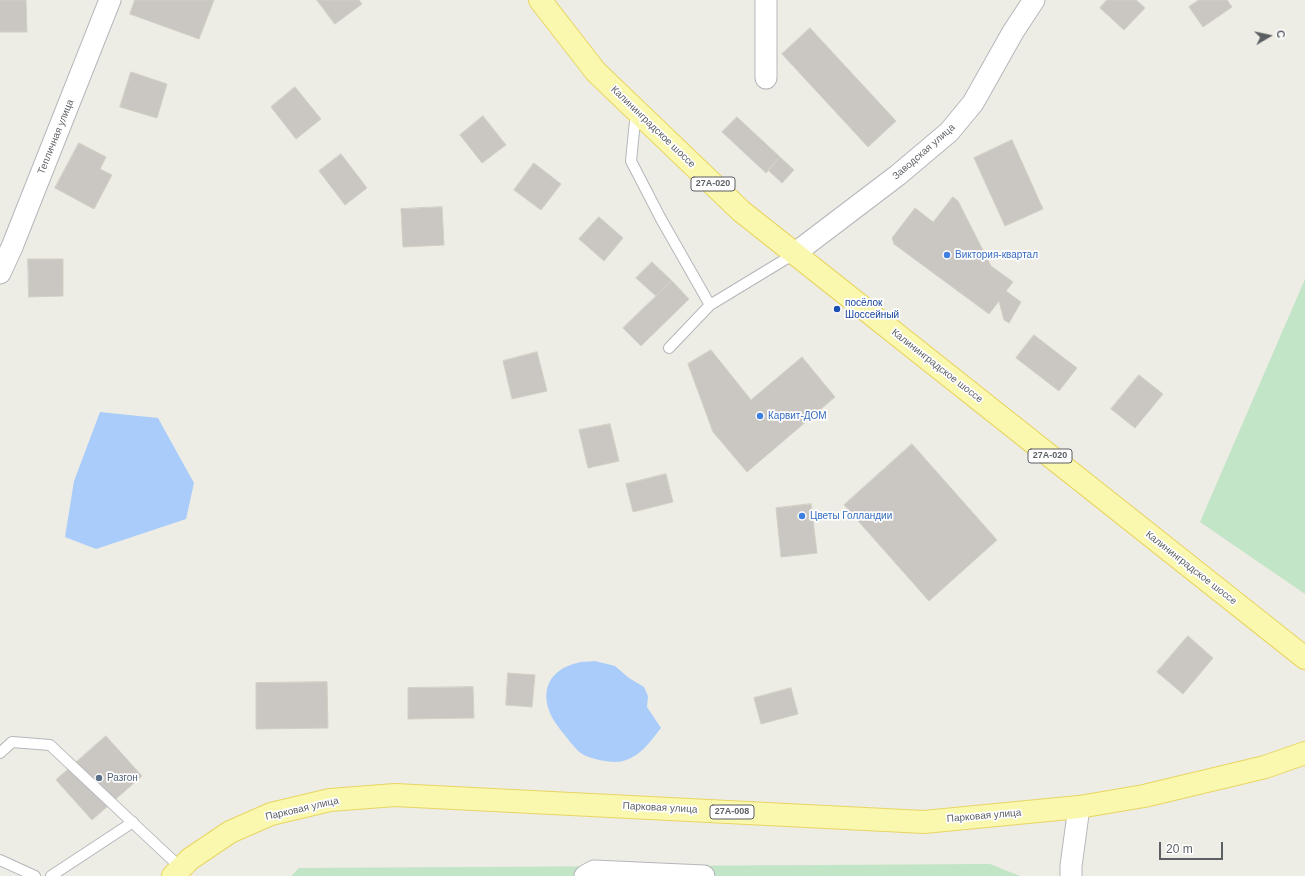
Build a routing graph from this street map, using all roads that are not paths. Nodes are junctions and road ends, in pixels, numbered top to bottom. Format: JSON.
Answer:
{"nodes":[{"id":1,"x":110,"y":0,"type":"edge"},
{"id":2,"x":540,"y":0,"type":"edge"},
{"id":3,"x":766,"y":0,"type":"edge"},
{"id":4,"x":1034,"y":0,"type":"edge"},
{"id":5,"x":766,"y":78,"type":"dead end"},
{"id":6,"x":636,"y":110,"type":"junction"},
{"id":7,"x":794,"y":254,"type":"junction"},
{"id":8,"x":0,"y":273,"type":"edge"},
{"id":9,"x":710,"y":305,"type":"junction"},
{"id":10,"x":669,"y":348,"type":"dead end"},
{"id":11,"x":1305,"y":658,"type":"edge"},
{"id":12,"x":0,"y":753,"type":"edge"},
{"id":13,"x":1305,"y":753,"type":"edge"},
{"id":14,"x":1079,"y":807,"type":"junction"},
{"id":15,"x":133,"y":822,"type":"junction"},
{"id":16,"x":0,"y":860,"type":"edge"},
{"id":17,"x":177,"y":872,"type":"edge"},
{"id":18,"x":34,"y":876,"type":"edge"},
{"id":19,"x":51,"y":876,"type":"edge"},
{"id":20,"x":584,"y":876,"type":"edge"},
{"id":21,"x":704,"y":876,"type":"edge"},
{"id":22,"x":1071,"y":876,"type":"edge"}],
"edges":[{"from":1,"to":8,"type":"street","name":"Тепличная улица"},
{"from":2,"to":6,"type":"main road","name":"Калининградское шоссе","number":"27А-020"},
{"from":3,"to":5,"type":"street"},
{"from":4,"to":7,"type":"street","name":"Заводская улица"},
{"from":6,"to":7,"type":"main road","name":"Калининградское шоссе","number":"27А-020"},
{"from":6,"to":9,"type":"lane"},
{"from":7,"to":9,"type":"lane"},
{"from":7,"to":11,"type":"main road","name":"Калининградское шоссе","number":"27А-020"},
{"from":9,"to":10,"type":"lane"},
{"from":12,"to":15,"type":"lane"},
{"from":13,"to":14,"type":"main road","name":"Парковая улица","number":"27А-008"},
{"from":14,"to":17,"type":"main road","name":"Парковая улица","number":"27А-008"},
{"from":14,"to":22,"type":"street"},
{"from":15,"to":17,"type":"lane"},
{"from":15,"to":19,"type":"lane"},
{"from":16,"to":18,"type":"lane"},
{"from":20,"to":21,"type":"street"}]}
